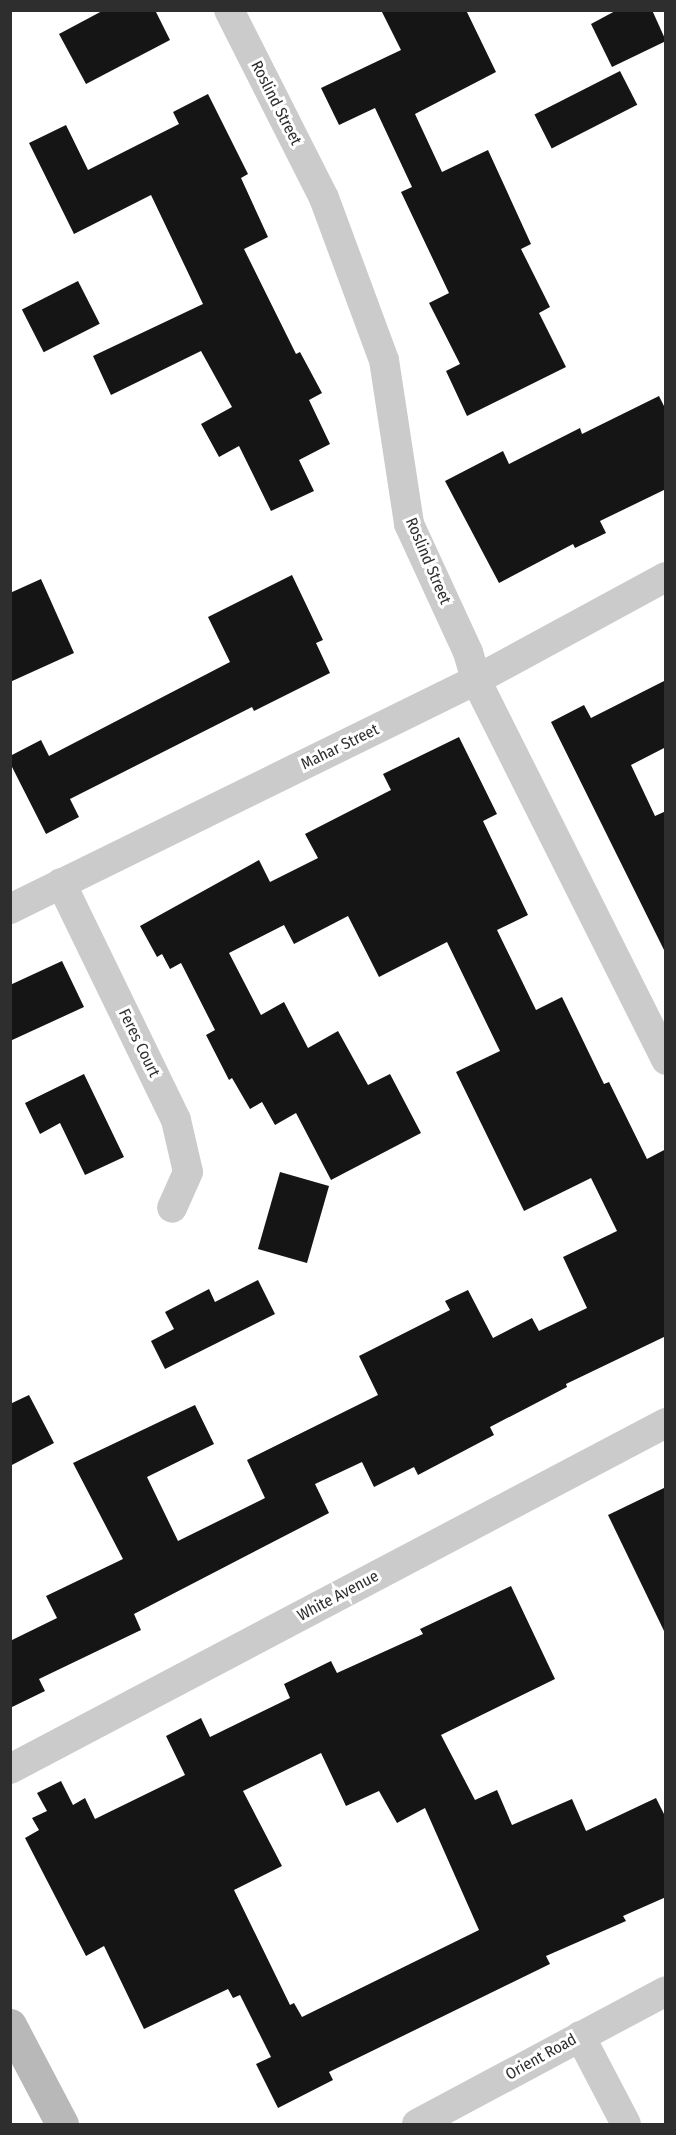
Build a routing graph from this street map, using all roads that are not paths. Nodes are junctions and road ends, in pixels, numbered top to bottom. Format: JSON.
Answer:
{"nodes":[{"id":1,"x":231,"y":11,"type":"edge"},
{"id":2,"x":666,"y":577,"type":"edge"},
{"id":3,"x":476,"y":680,"type":"junction"},
{"id":4,"x":61,"y":884,"type":"junction"},
{"id":5,"x":10,"y":909,"type":"edge"},
{"id":6,"x":666,"y":1060,"type":"edge"},
{"id":7,"x":172,"y":1208,"type":"dead end"},
{"id":8,"x":666,"y":1423,"type":"edge"},
{"id":9,"x":10,"y":1769,"type":"edge"},
{"id":10,"x":666,"y":1991,"type":"edge"},
{"id":11,"x":10,"y":2025,"type":"edge"},
{"id":12,"x":580,"y":2036,"type":"junction"},
{"id":13,"x":62,"y":2124,"type":"edge"},
{"id":14,"x":417,"y":2124,"type":"edge"},
{"id":15,"x":626,"y":2124,"type":"edge"}],
"edges":[{"from":1,"to":3,"type":"street","name":"Roslind Street"},
{"from":2,"to":3,"type":"street","name":"Mahar Street"},
{"from":3,"to":4,"type":"street","name":"Mahar Street"},
{"from":3,"to":6,"type":"street","name":"Roslind Street"},
{"from":4,"to":5,"type":"street","name":"Mahar Street"},
{"from":4,"to":7,"type":"street","name":"Feres Court"},
{"from":8,"to":9,"type":"street","name":"White Avenue"},
{"from":10,"to":12,"type":"street","name":"Orient Road"},
{"from":11,"to":13,"type":"main road"},
{"from":12,"to":14,"type":"street","name":"Orient Road"},
{"from":12,"to":15,"type":"street"}]}
